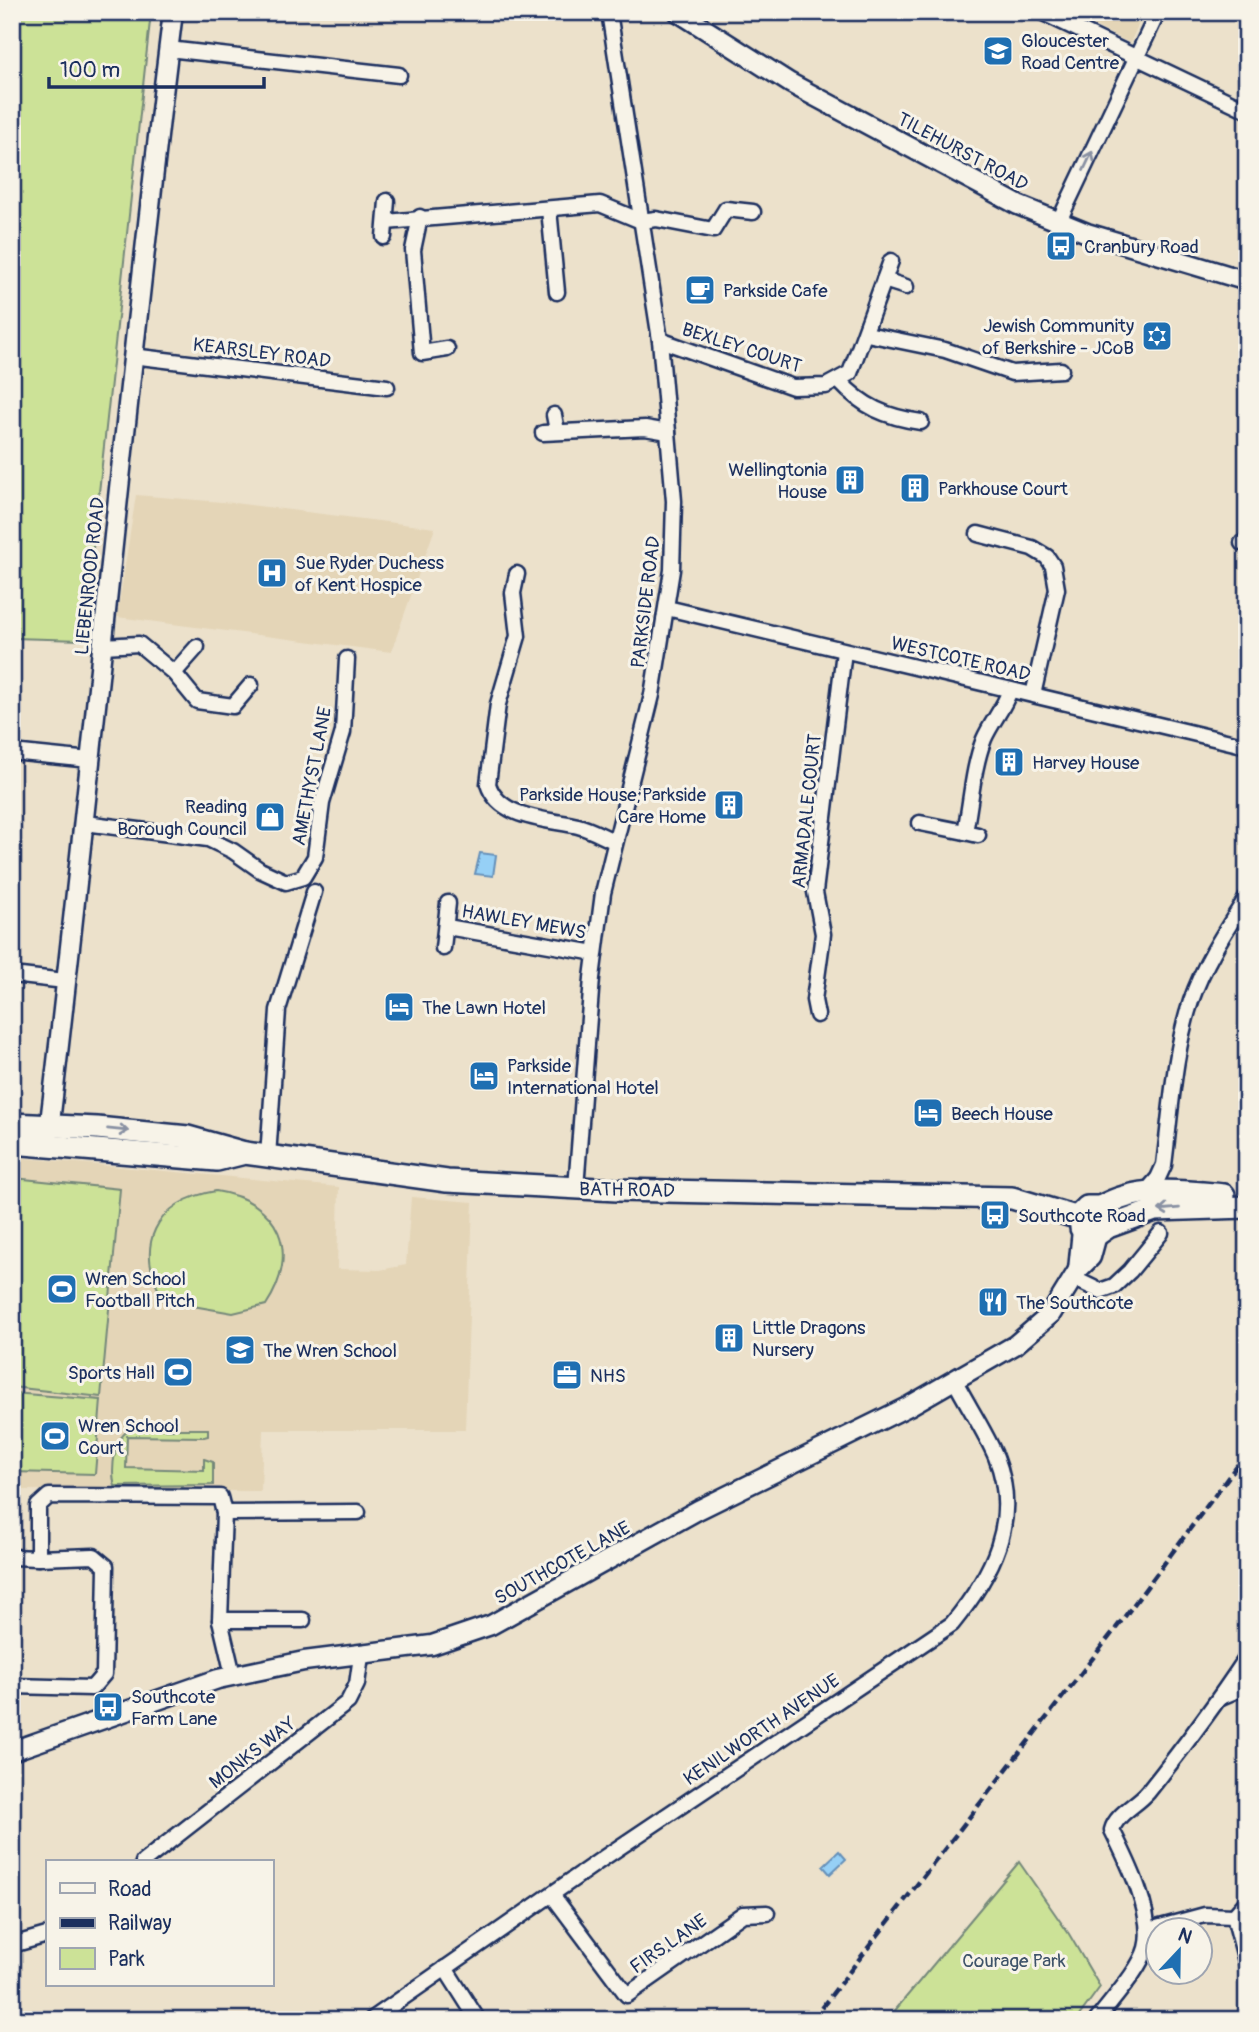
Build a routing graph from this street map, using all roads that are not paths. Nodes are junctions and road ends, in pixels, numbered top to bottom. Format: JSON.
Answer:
{"nodes":[{"id":1,"x":173,"y":12,"type":"edge"},
{"id":2,"x":1041,"y":12,"type":"edge"},
{"id":3,"x":1158,"y":12,"type":"edge"},
{"id":4,"x":677,"y":13,"type":"edge"},
{"id":5,"x":610,"y":14,"type":"edge"},
{"id":6,"x":168,"y":49,"type":"junction"},
{"id":7,"x":1137,"y":57,"type":"junction"},
{"id":8,"x":399,"y":75,"type":"dead end"},
{"id":9,"x":1247,"y":91,"type":"edge"},
{"id":10,"x":1243,"y":108,"type":"edge"},
{"id":11,"x":387,"y":201,"type":"dead end"},
{"id":12,"x":549,"y":209,"type":"junction"},
{"id":13,"x":753,"y":212,"type":"dead end"},
{"id":14,"x":420,"y":217,"type":"junction"},
{"id":15,"x":641,"y":221,"type":"junction"},
{"id":16,"x":386,"y":222,"type":"junction"},
{"id":17,"x":1058,"y":223,"type":"junction"},
{"id":18,"x":384,"y":237,"type":"dead end"},
{"id":19,"x":891,"y":261,"type":"dead end"},
{"id":20,"x":884,"y":280,"type":"junction"},
{"id":21,"x":1247,"y":281,"type":"edge"},
{"id":22,"x":906,"y":287,"type":"dead end"},
{"id":23,"x":557,"y":292,"type":"dead end"},
{"id":24,"x":867,"y":334,"type":"junction"},
{"id":25,"x":660,"y":341,"type":"junction"},
{"id":26,"x":447,"y":349,"type":"dead end"},
{"id":27,"x":132,"y":356,"type":"junction"},
{"id":28,"x":1061,"y":370,"type":"dead end"},
{"id":29,"x":839,"y":381,"type":"junction"},
{"id":30,"x":387,"y":387,"type":"dead end"},
{"id":31,"x":554,"y":415,"type":"dead end"},
{"id":32,"x":921,"y":422,"type":"dead end"},
{"id":33,"x":668,"y":432,"type":"junction"},
{"id":34,"x":988,"y":532,"type":"dead end"},
{"id":35,"x":517,"y":574,"type":"dead end"},
{"id":36,"x":667,"y":608,"type":"junction"},
{"id":37,"x":103,"y":646,"type":"junction"},
{"id":38,"x":197,"y":647,"type":"dead end"},
{"id":39,"x":844,"y":651,"type":"junction"},
{"id":40,"x":347,"y":659,"type":"dead end"},
{"id":41,"x":174,"y":673,"type":"junction"},
{"id":42,"x":251,"y":685,"type":"dead end"},
{"id":43,"x":1010,"y":690,"type":"junction"},
{"id":44,"x":1032,"y":695,"type":"junction"},
{"id":45,"x":1247,"y":746,"type":"edge"},
{"id":46,"x":12,"y":752,"type":"edge"},
{"id":47,"x":90,"y":760,"type":"junction"},
{"id":48,"x":85,"y":823,"type":"junction"},
{"id":49,"x":920,"y":823,"type":"dead end"},
{"id":50,"x":614,"y":841,"type":"junction"},
{"id":51,"x":314,"y":892,"type":"dead end"},
{"id":52,"x":1247,"y":897,"type":"edge"},
{"id":53,"x":448,"y":903,"type":"dead end"},
{"id":54,"x":447,"y":927,"type":"junction"},
{"id":55,"x":443,"y":948,"type":"dead end"},
{"id":56,"x":595,"y":953,"type":"junction"},
{"id":57,"x":12,"y":975,"type":"edge"},
{"id":58,"x":65,"y":981,"type":"junction"},
{"id":59,"x":817,"y":1015,"type":"dead end"},
{"id":60,"x":12,"y":1124,"type":"edge"},
{"id":61,"x":49,"y":1135,"type":"junction"},
{"id":62,"x":12,"y":1143,"type":"edge"},
{"id":63,"x":268,"y":1157,"type":"junction"},
{"id":64,"x":1164,"y":1165,"type":"junction"},
{"id":65,"x":576,"y":1188,"type":"junction"},
{"id":66,"x":1183,"y":1191,"type":"junction"},
{"id":67,"x":1144,"y":1194,"type":"junction"},
{"id":68,"x":1247,"y":1199,"type":"edge"},
{"id":69,"x":1247,"y":1207,"type":"edge"},
{"id":70,"x":1092,"y":1221,"type":"junction"},
{"id":71,"x":1161,"y":1233,"type":"dead end"},
{"id":72,"x":1075,"y":1274,"type":"junction"},
{"id":73,"x":955,"y":1381,"type":"junction"},
{"id":74,"x":358,"y":1512,"type":"dead end"},
{"id":75,"x":223,"y":1513,"type":"junction"},
{"id":76,"x":12,"y":1557,"type":"edge"},
{"id":77,"x":38,"y":1558,"type":"junction"},
{"id":78,"x":220,"y":1620,"type":"junction"},
{"id":79,"x":303,"y":1620,"type":"dead end"},
{"id":80,"x":361,"y":1656,"type":"junction"},
{"id":81,"x":1247,"y":1657,"type":"edge"},
{"id":82,"x":233,"y":1675,"type":"junction"},
{"id":83,"x":12,"y":1686,"type":"edge"},
{"id":84,"x":1247,"y":1686,"type":"edge"},
{"id":85,"x":1220,"y":1697,"type":"junction"},
{"id":86,"x":12,"y":1751,"type":"edge"},
{"id":87,"x":146,"y":1860,"type":"edge"},
{"id":88,"x":553,"y":1896,"type":"junction"},
{"id":89,"x":1247,"y":1901,"type":"edge"},
{"id":90,"x":767,"y":1913,"type":"dead end"},
{"id":91,"x":1145,"y":1916,"type":"edge"},
{"id":92,"x":1201,"y":1916,"type":"edge"},
{"id":93,"x":1234,"y":1916,"type":"junction"},
{"id":94,"x":46,"y":1935,"type":"edge"},
{"id":95,"x":12,"y":1945,"type":"edge"},
{"id":96,"x":1144,"y":1954,"type":"edge"},
{"id":97,"x":1247,"y":1965,"type":"edge"},
{"id":98,"x":444,"y":1968,"type":"junction"},
{"id":99,"x":371,"y":2020,"type":"edge"},
{"id":100,"x":478,"y":2020,"type":"edge"},
{"id":101,"x":1097,"y":2020,"type":"edge"}],
"edges":[{"from":1,"to":6,"type":"street","name":"LIEBENROOD ROAD"},
{"from":2,"to":7,"type":"street"},
{"from":3,"to":7,"type":"street"},
{"from":4,"to":17,"type":"street","name":"TILEHURST ROAD"},
{"from":5,"to":15,"type":"street","name":"PARKSIDE ROAD"},
{"from":6,"to":8,"type":"street"},
{"from":6,"to":27,"type":"street","name":"LIEBENROOD ROAD"},
{"from":7,"to":10,"type":"street"},
{"from":17,"to":7,"type":"street","one_way":true},
{"from":9,"to":10,"type":"street"},
{"from":11,"to":16,"type":"street"},
{"from":12,"to":14,"type":"street"},
{"from":12,"to":15,"type":"street"},
{"from":12,"to":23,"type":"street"},
{"from":13,"to":15,"type":"street"},
{"from":14,"to":16,"type":"street"},
{"from":14,"to":26,"type":"street"},
{"from":15,"to":25,"type":"street","name":"PARKSIDE ROAD"},
{"from":16,"to":18,"type":"street"},
{"from":17,"to":21,"type":"street","name":"TILEHURST ROAD"},
{"from":19,"to":20,"type":"street"},
{"from":20,"to":22,"type":"street"},
{"from":20,"to":24,"type":"street"},
{"from":24,"to":28,"type":"street"},
{"from":24,"to":29,"type":"street"},
{"from":25,"to":29,"type":"street","name":"BEXLEY COURT"},
{"from":25,"to":33,"type":"street","name":"PARKSIDE ROAD"},
{"from":27,"to":30,"type":"street","name":"KEARSLEY ROAD"},
{"from":27,"to":37,"type":"street","name":"LIEBENROOD ROAD"},
{"from":29,"to":32,"type":"street"},
{"from":31,"to":33,"type":"street"},
{"from":33,"to":36,"type":"street","name":"PARKSIDE ROAD"},
{"from":34,"to":44,"type":"street"},
{"from":35,"to":50,"type":"street"},
{"from":36,"to":39,"type":"street","name":"WESTCOTE ROAD"},
{"from":36,"to":50,"type":"street","name":"PARKSIDE ROAD"},
{"from":37,"to":41,"type":"street"},
{"from":37,"to":47,"type":"street","name":"LIEBENROOD ROAD"},
{"from":38,"to":41,"type":"street"},
{"from":39,"to":43,"type":"street","name":"WESTCOTE ROAD"},
{"from":39,"to":59,"type":"street","name":"ARMADALE COURT"},
{"from":40,"to":48,"type":"street","name":"AMETHYST LANE"},
{"from":41,"to":42,"type":"street"},
{"from":43,"to":44,"type":"street","name":"WESTCOTE ROAD"},
{"from":43,"to":49,"type":"street"},
{"from":44,"to":45,"type":"street","name":"WESTCOTE ROAD"},
{"from":46,"to":47,"type":"street"},
{"from":47,"to":48,"type":"street","name":"LIEBENROOD ROAD"},
{"from":48,"to":58,"type":"street","name":"LIEBENROOD ROAD"},
{"from":50,"to":56,"type":"street","name":"PARKSIDE ROAD"},
{"from":51,"to":63,"type":"street"},
{"from":52,"to":64,"type":"street"},
{"from":53,"to":54,"type":"street","name":"HAWLEY MEWS"},
{"from":54,"to":55,"type":"street","name":"HAWLEY MEWS"},
{"from":54,"to":56,"type":"street","name":"HAWLEY MEWS"},
{"from":56,"to":65,"type":"street","name":"PARKSIDE ROAD"},
{"from":57,"to":58,"type":"street"},
{"from":58,"to":61,"type":"street","name":"LIEBENROOD ROAD"},
{"from":60,"to":61,"type":"main road","name":"BATH ROAD"},
{"from":61,"to":62,"type":"main road","name":"BATH ROAD"},
{"from":61,"to":63,"type":"main road","name":"BATH ROAD"},
{"from":63,"to":65,"type":"main road","name":"BATH ROAD"},
{"from":64,"to":66,"type":"street"},
{"from":64,"to":67,"type":"street"},
{"from":65,"to":70,"type":"main road","name":"BATH ROAD"},
{"from":66,"to":67,"type":"main road"},
{"from":66,"to":68,"type":"main road"},
{"from":67,"to":70,"type":"main road"},
{"from":69,"to":70,"type":"main road","one_way":true},
{"from":70,"to":72,"type":"street","name":"SOUTHCOTE LANE"},
{"from":71,"to":72,"type":"street"},
{"from":72,"to":73,"type":"street","name":"SOUTHCOTE LANE"},
{"from":73,"to":80,"type":"street","name":"SOUTHCOTE LANE"},
{"from":73,"to":88,"type":"street","name":"KENILWORTH AVENUE"},
{"from":74,"to":75,"type":"street"},
{"from":75,"to":77,"type":"street"},
{"from":75,"to":78,"type":"street"},
{"from":76,"to":77,"type":"street"},
{"from":77,"to":83,"type":"street"},
{"from":78,"to":79,"type":"street"},
{"from":78,"to":82,"type":"street"},
{"from":80,"to":82,"type":"street","name":"SOUTHCOTE LANE"},
{"from":80,"to":87,"type":"street","name":"MONKS WAY"},
{"from":81,"to":85,"type":"street"},
{"from":82,"to":86,"type":"street","name":"SOUTHCOTE LANE"},
{"from":84,"to":85,"type":"street"},
{"from":85,"to":91,"type":"street"},
{"from":88,"to":90,"type":"street","name":"FIRS LANE"},
{"from":88,"to":98,"type":"street","name":"KENILWORTH AVENUE"},
{"from":89,"to":93,"type":"street"},
{"from":92,"to":93,"type":"street"},
{"from":93,"to":97,"type":"street"},
{"from":94,"to":95,"type":"street"},
{"from":96,"to":101,"type":"street"},
{"from":98,"to":99,"type":"street","name":"KENILWORTH AVENUE"},
{"from":98,"to":100,"type":"street"}]}
